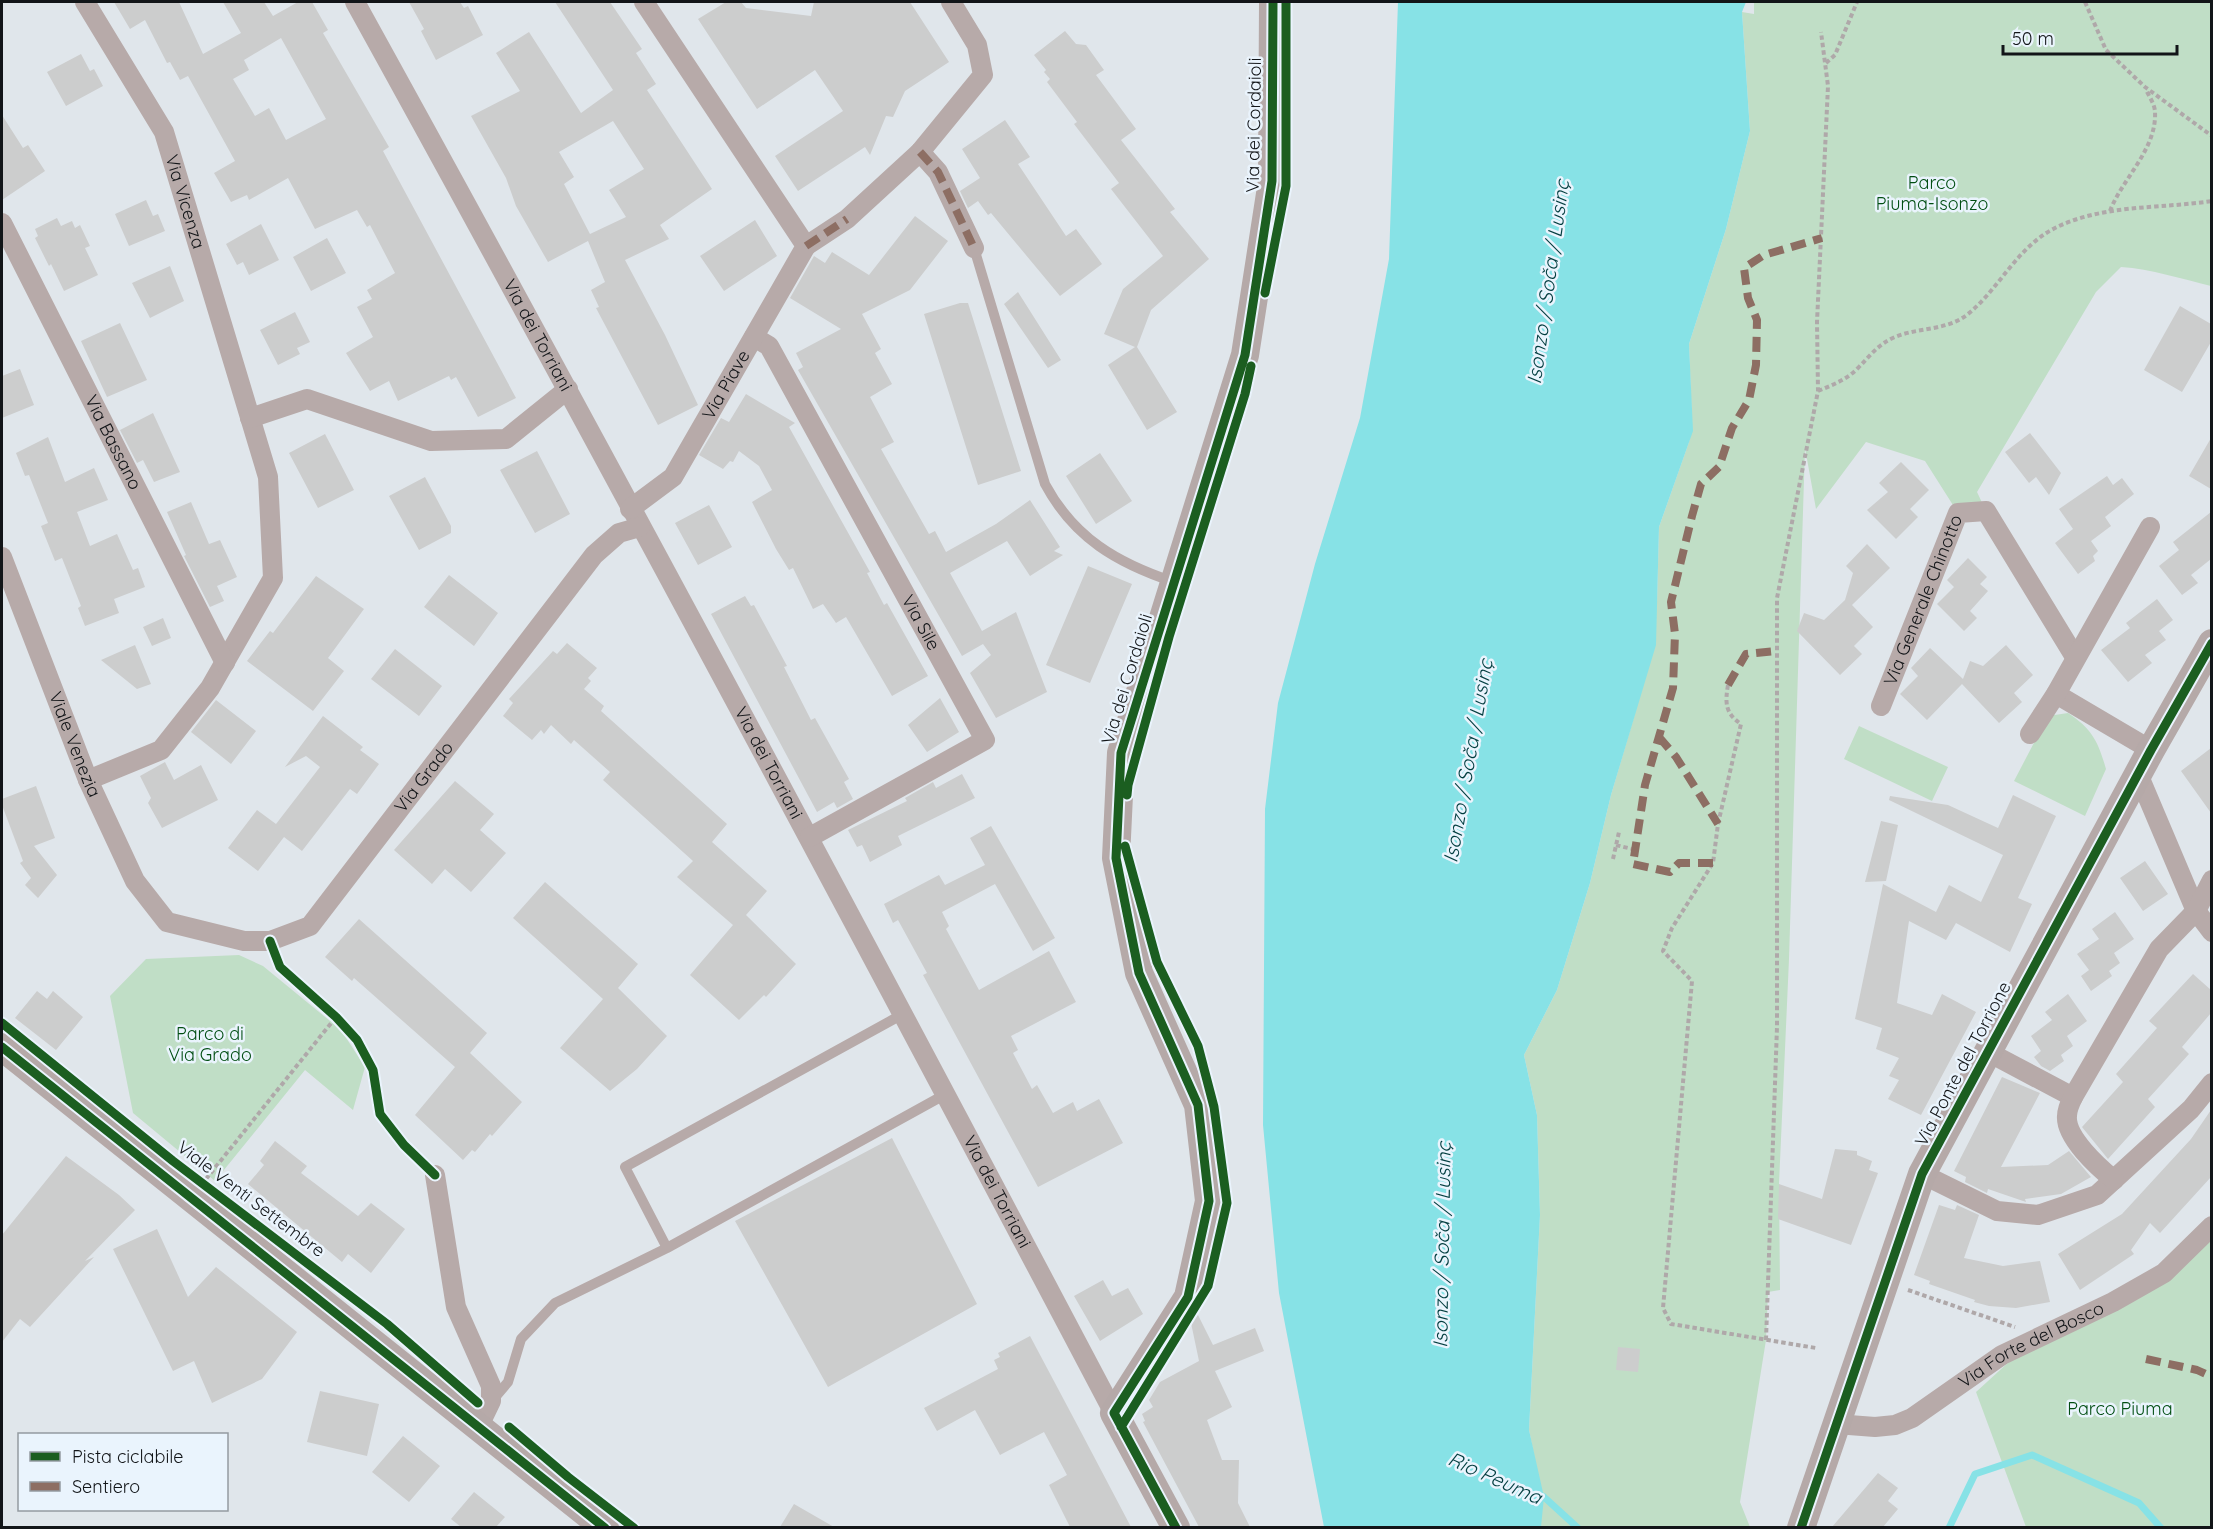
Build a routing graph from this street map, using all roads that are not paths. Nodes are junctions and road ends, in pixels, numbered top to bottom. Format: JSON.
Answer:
{"nodes":[{"id":1,"x":85,"y":2,"type":"edge"},
{"id":2,"x":355,"y":2,"type":"edge"},
{"id":3,"x":644,"y":2,"type":"edge"},
{"id":4,"x":951,"y":2,"type":"edge"},
{"id":5,"x":1273,"y":2,"type":"edge"},
{"id":6,"x":920,"y":152,"type":"junction"},
{"id":7,"x":2,"y":223,"type":"edge"},
{"id":8,"x":806,"y":246,"type":"junction"},
{"id":9,"x":974,"y":248,"type":"joint"},
{"id":10,"x":754,"y":336,"type":"junction"},
{"id":11,"x":568,"y":388,"type":"junction"},
{"id":12,"x":250,"y":418,"type":"junction"},
{"id":13,"x":630,"y":509,"type":"junction"},
{"id":14,"x":640,"y":527,"type":"junction"},
{"id":15,"x":2150,"y":527,"type":"dead end"},
{"id":16,"x":2,"y":557,"type":"edge"},
{"id":17,"x":1174,"y":582,"type":"junction"},
{"id":18,"x":2211,"y":643,"type":"edge"},
{"id":19,"x":2074,"y":657,"type":"junction"},
{"id":20,"x":225,"y":663,"type":"junction"},
{"id":21,"x":2056,"y":694,"type":"junction"},
{"id":22,"x":1881,"y":706,"type":"dead end"},
{"id":23,"x":2030,"y":734,"type":"dead end"},
{"id":24,"x":2144,"y":762,"type":"junction"},
{"id":25,"x":88,"y":780,"type":"junction"},
{"id":26,"x":810,"y":837,"type":"junction"},
{"id":27,"x":2211,"y":880,"type":"edge"},
{"id":28,"x":2196,"y":911,"type":"junction"},
{"id":29,"x":168,"y":922,"type":"joint"},
{"id":30,"x":2211,"y":932,"type":"edge"},
{"id":31,"x":903,"y":1014,"type":"junction"},
{"id":32,"x":2,"y":1047,"type":"edge"},
{"id":33,"x":1988,"y":1052,"type":"junction"},
{"id":34,"x":2211,"y":1083,"type":"edge"},
{"id":35,"x":946,"y":1094,"type":"junction"},
{"id":36,"x":2073,"y":1098,"type":"junction"},
{"id":37,"x":1922,"y":1174,"type":"junction"},
{"id":38,"x":435,"y":1175,"type":"dead end"},
{"id":39,"x":2114,"y":1180,"type":"junction"},
{"id":40,"x":2211,"y":1226,"type":"edge"},
{"id":41,"x":667,"y":1248,"type":"junction"},
{"id":42,"x":491,"y":1401,"type":"junction"},
{"id":43,"x":1114,"y":1413,"type":"junction"},
{"id":44,"x":1836,"y":1424,"type":"junction"},
{"id":45,"x":478,"y":1428,"type":"junction"},
{"id":46,"x":605,"y":1527,"type":"edge"},
{"id":47,"x":1176,"y":1527,"type":"edge"},
{"id":48,"x":1801,"y":1527,"type":"edge"}],
"edges":[{"from":1,"to":12,"type":"street","name":"Via Vicenza"},
{"from":2,"to":11,"type":"street","name":"Via dei Torriani"},
{"from":3,"to":8,"type":"street"},
{"from":4,"to":6,"type":"street","name":"Via Piave"},
{"from":5,"to":17,"type":"main road","name":"Via dei Cordaioli"},
{"from":6,"to":8,"type":"street","name":"Via Piave"},
{"from":6,"to":9,"type":"street"},
{"from":7,"to":20,"type":"street","name":"Via Bassano"},
{"from":8,"to":10,"type":"street","name":"Via Piave"},
{"from":9,"to":17,"type":"lane"},
{"from":10,"to":13,"type":"street","name":"Via Piave"},
{"from":10,"to":26,"type":"street","name":"Via Sile"},
{"from":11,"to":12,"type":"street"},
{"from":11,"to":13,"type":"street","name":"Via dei Torriani"},
{"from":12,"to":20,"type":"street","name":"Via Vicenza"},
{"from":13,"to":14,"type":"street","name":"Via dei Torriani"},
{"from":14,"to":26,"type":"street","name":"Via dei Torriani"},
{"from":14,"to":29,"type":"street","name":"Via Grado"},
{"from":15,"to":19,"type":"street"},
{"from":16,"to":25,"type":"street","name":"Viale Venezia"},
{"from":17,"to":43,"type":"main road","name":"Via dei Cordaioli"},
{"from":18,"to":24,"type":"main road","name":"Via Ponte del Torrione"},
{"from":19,"to":21,"type":"street"},
{"from":19,"to":22,"type":"street","name":"Via Generale Chinotto"},
{"from":20,"to":25,"type":"street","name":"Via Vicenza"},
{"from":21,"to":23,"type":"street"},
{"from":21,"to":24,"type":"street"},
{"from":24,"to":28,"type":"street"},
{"from":24,"to":33,"type":"main road","name":"Via Ponte del Torrione"},
{"from":25,"to":29,"type":"street","name":"Viale Venezia"},
{"from":26,"to":31,"type":"street","name":"Via dei Torriani"},
{"from":27,"to":28,"type":"street"},
{"from":28,"to":30,"type":"street"},
{"from":28,"to":36,"type":"street"},
{"from":31,"to":35,"type":"street","name":"Via dei Torriani"},
{"from":31,"to":41,"type":"lane"},
{"from":32,"to":45,"type":"main road","name":"Viale Venti Settembre"},
{"from":33,"to":36,"type":"street"},
{"from":33,"to":37,"type":"main road","name":"Via Ponte del Torrione"},
{"from":34,"to":39,"type":"street"},
{"from":35,"to":41,"type":"lane"},
{"from":35,"to":43,"type":"street","name":"Via dei Torriani"},
{"from":36,"to":39,"type":"street"},
{"from":37,"to":39,"type":"street"},
{"from":37,"to":44,"type":"main road","name":"Via Ponte del Torrione"},
{"from":38,"to":42,"type":"street"},
{"from":40,"to":44,"type":"street","name":"Via Forte del Bosco"},
{"from":41,"to":42,"type":"lane"},
{"from":42,"to":45,"type":"street"},
{"from":43,"to":47,"type":"main road","name":"Via dei Torriani"},
{"from":44,"to":48,"type":"main road","name":"Via Ponte del Torrione"},
{"from":45,"to":46,"type":"main road","name":"Viale Venti Settembre"}]}
